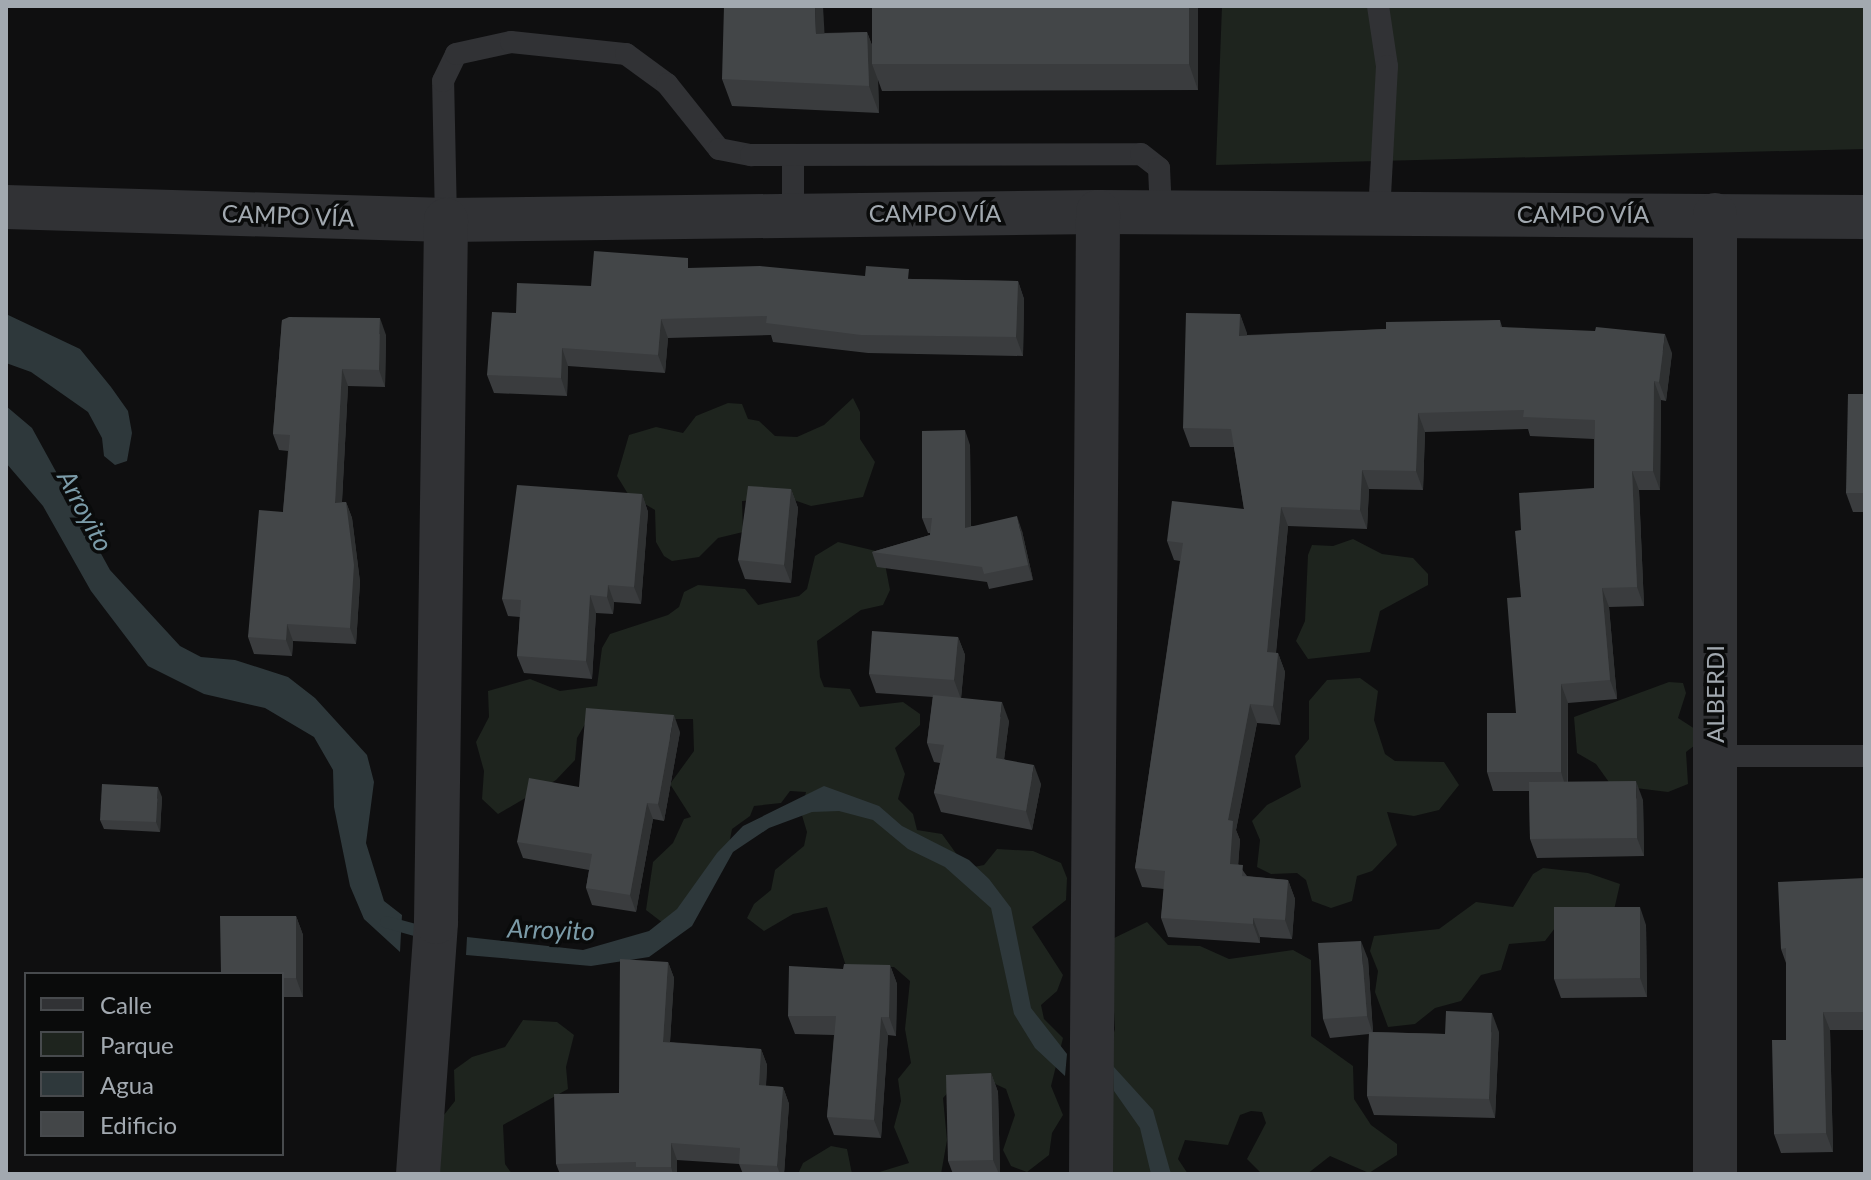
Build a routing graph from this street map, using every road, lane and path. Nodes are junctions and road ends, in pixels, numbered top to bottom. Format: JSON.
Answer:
{"nodes":[{"id":1,"x":1378,"y":6,"type":"edge"},
{"id":2,"x":793,"y":155,"type":"junction"},
{"id":3,"x":6,"y":207,"type":"edge"},
{"id":4,"x":1098,"y":212,"type":"junction"},
{"id":5,"x":1161,"y":212,"type":"junction"},
{"id":6,"x":1379,"y":213,"type":"junction"},
{"id":7,"x":793,"y":214,"type":"junction"},
{"id":8,"x":1715,"y":215,"type":"junction"},
{"id":9,"x":1865,"y":217,"type":"edge"},
{"id":10,"x":446,"y":220,"type":"junction"},
{"id":11,"x":1715,"y":756,"type":"junction"},
{"id":12,"x":1865,"y":756,"type":"edge"},
{"id":13,"x":418,"y":1174,"type":"edge"},
{"id":14,"x":1091,"y":1174,"type":"edge"},
{"id":15,"x":1715,"y":1174,"type":"edge"}],
"edges":[{"from":1,"to":6,"type":"lane"},
{"from":2,"to":5,"type":"lane"},
{"from":2,"to":7,"type":"lane"},
{"from":2,"to":10,"type":"lane"},
{"from":3,"to":10,"type":"street","name":"CAMPO VÍA"},
{"from":4,"to":5,"type":"street","name":"CAMPO VÍA"},
{"from":4,"to":7,"type":"street","name":"CAMPO VÍA"},
{"from":4,"to":14,"type":"street"},
{"from":5,"to":6,"type":"street","name":"CAMPO VÍA"},
{"from":6,"to":8,"type":"street","name":"CAMPO VÍA"},
{"from":7,"to":10,"type":"street","name":"CAMPO VÍA"},
{"from":8,"to":9,"type":"street","name":"CAMPO VÍA"},
{"from":8,"to":11,"type":"street","name":"ALBERDI"},
{"from":10,"to":13,"type":"street"},
{"from":11,"to":12,"type":"lane"},
{"from":11,"to":15,"type":"street","name":"ALBERDI"}]}
